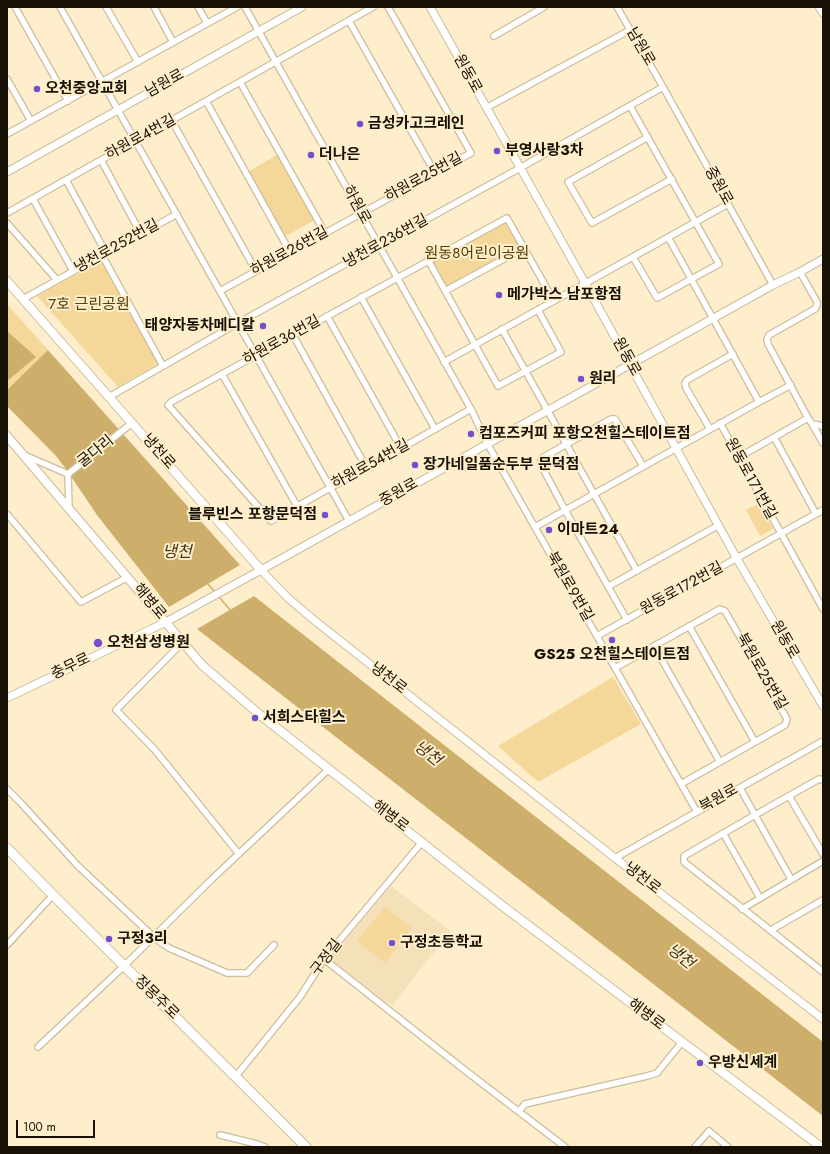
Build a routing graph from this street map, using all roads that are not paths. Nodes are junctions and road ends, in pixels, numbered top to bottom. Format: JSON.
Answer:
{"nodes":[{"id":1,"x":15,"y":7,"type":"edge"},
{"id":2,"x":60,"y":7,"type":"edge"},
{"id":3,"x":106,"y":7,"type":"edge"},
{"id":4,"x":154,"y":7,"type":"edge"},
{"id":5,"x":198,"y":7,"type":"edge"},
{"id":6,"x":236,"y":7,"type":"edge"},
{"id":7,"x":245,"y":7,"type":"edge"},
{"id":8,"x":302,"y":7,"type":"edge"},
{"id":9,"x":373,"y":7,"type":"edge"},
{"id":10,"x":388,"y":7,"type":"edge"},
{"id":11,"x":430,"y":7,"type":"edge"},
{"id":12,"x":544,"y":7,"type":"edge"},
{"id":13,"x":617,"y":7,"type":"edge"},
{"id":14,"x":819,"y":7,"type":"edge"},
{"id":15,"x":823,"y":13,"type":"edge"},
{"id":16,"x":349,"y":21,"type":"junction"},
{"id":17,"x":207,"y":23,"type":"junction"},
{"id":18,"x":630,"y":30,"type":"junction"},
{"id":19,"x":259,"y":31,"type":"junction"},
{"id":20,"x":494,"y":36,"type":"dead end"},
{"id":21,"x":173,"y":42,"type":"junction"},
{"id":22,"x":138,"y":62,"type":"junction"},
{"id":23,"x":276,"y":62,"type":"junction"},
{"id":24,"x":7,"y":79,"type":"edge"},
{"id":25,"x":102,"y":82,"type":"junction"},
{"id":26,"x":240,"y":82,"type":"junction"},
{"id":27,"x":663,"y":87,"type":"junction"},
{"id":28,"x":68,"y":101,"type":"junction"},
{"id":29,"x":206,"y":101,"type":"junction"},
{"id":30,"x":630,"y":106,"type":"junction"},
{"id":31,"x":486,"y":108,"type":"junction"},
{"id":32,"x":118,"y":110,"type":"junction"},
{"id":33,"x":172,"y":120,"type":"junction"},
{"id":34,"x":31,"y":121,"type":"junction"},
{"id":35,"x":7,"y":134,"type":"edge"},
{"id":36,"x":648,"y":137,"type":"junction"},
{"id":37,"x":136,"y":141,"type":"junction"},
{"id":38,"x":101,"y":160,"type":"junction"},
{"id":39,"x":520,"y":168,"type":"junction"},
{"id":40,"x":7,"y":172,"type":"edge"},
{"id":41,"x":435,"y":172,"type":"junction"},
{"id":42,"x":672,"y":179,"type":"junction"},
{"id":43,"x":66,"y":180,"type":"junction"},
{"id":44,"x":33,"y":199,"type":"junction"},
{"id":45,"x":728,"y":204,"type":"junction"},
{"id":46,"x":7,"y":213,"type":"edge"},
{"id":47,"x":361,"y":213,"type":"junction"},
{"id":48,"x":177,"y":214,"type":"junction"},
{"id":49,"x":696,"y":222,"type":"junction"},
{"id":50,"x":7,"y":223,"type":"edge"},
{"id":51,"x":325,"y":233,"type":"junction"},
{"id":52,"x":141,"y":234,"type":"junction"},
{"id":53,"x":668,"y":237,"type":"junction"},
{"id":54,"x":379,"y":246,"type":"junction"},
{"id":55,"x":524,"y":248,"type":"junction"},
{"id":56,"x":290,"y":252,"type":"junction"},
{"id":57,"x":104,"y":254,"type":"junction"},
{"id":58,"x":633,"y":257,"type":"junction"},
{"id":59,"x":823,"y":259,"type":"edge"},
{"id":60,"x":428,"y":260,"type":"junction"},
{"id":61,"x":73,"y":271,"type":"junction"},
{"id":62,"x":256,"y":271,"type":"junction"},
{"id":63,"x":800,"y":272,"type":"junction"},
{"id":64,"x":397,"y":277,"type":"junction"},
{"id":65,"x":691,"y":279,"type":"junction"},
{"id":66,"x":58,"y":280,"type":"junction"},
{"id":67,"x":7,"y":281,"type":"edge"},
{"id":68,"x":585,"y":283,"type":"junction"},
{"id":69,"x":773,"y":285,"type":"junction"},
{"id":70,"x":220,"y":291,"type":"junction"},
{"id":71,"x":445,"y":291,"type":"junction"},
{"id":72,"x":361,"y":297,"type":"junction"},
{"id":73,"x":23,"y":299,"type":"junction"},
{"id":74,"x":554,"y":301,"type":"junction"},
{"id":75,"x":538,"y":310,"type":"junction"},
{"id":76,"x":327,"y":316,"type":"junction"},
{"id":77,"x":713,"y":318,"type":"junction"},
{"id":78,"x":238,"y":324,"type":"junction"},
{"id":79,"x":502,"y":329,"type":"junction"},
{"id":80,"x":293,"y":335,"type":"junction"},
{"id":81,"x":475,"y":345,"type":"junction"},
{"id":82,"x":732,"y":354,"type":"junction"},
{"id":83,"x":256,"y":355,"type":"junction"},
{"id":84,"x":444,"y":362,"type":"junction"},
{"id":85,"x":630,"y":364,"type":"junction"},
{"id":86,"x":163,"y":366,"type":"junction"},
{"id":87,"x":525,"y":372,"type":"junction"},
{"id":88,"x":222,"y":374,"type":"junction"},
{"id":89,"x":791,"y":385,"type":"junction"},
{"id":90,"x":110,"y":397,"type":"junction"},
{"id":91,"x":759,"y":402,"type":"junction"},
{"id":92,"x":471,"y":410,"type":"junction"},
{"id":93,"x":547,"y":410,"type":"junction"},
{"id":94,"x":808,"y":418,"type":"junction"},
{"id":95,"x":132,"y":423,"type":"junction"},
{"id":96,"x":720,"y":423,"type":"junction"},
{"id":97,"x":812,"y":424,"type":"junction"},
{"id":98,"x":823,"y":427,"type":"edge"},
{"id":99,"x":435,"y":429,"type":"junction"},
{"id":100,"x":710,"y":429,"type":"junction"},
{"id":101,"x":7,"y":436,"type":"edge"},
{"id":102,"x":774,"y":437,"type":"junction"},
{"id":103,"x":488,"y":443,"type":"junction"},
{"id":104,"x":823,"y":443,"type":"edge"},
{"id":105,"x":566,"y":445,"type":"junction"},
{"id":106,"x":400,"y":448,"type":"junction"},
{"id":107,"x":675,"y":448,"type":"junction"},
{"id":108,"x":23,"y":455,"type":"junction"},
{"id":109,"x":739,"y":458,"type":"junction"},
{"id":110,"x":643,"y":466,"type":"junction"},
{"id":111,"x":366,"y":467,"type":"junction"},
{"id":112,"x":68,"y":474,"type":"junction"},
{"id":113,"x":330,"y":487,"type":"junction"},
{"id":114,"x":593,"y":494,"type":"junction"},
{"id":115,"x":297,"y":506,"type":"junction"},
{"id":116,"x":69,"y":508,"type":"junction"},
{"id":117,"x":565,"y":510,"type":"junction"},
{"id":118,"x":823,"y":510,"type":"edge"},
{"id":119,"x":7,"y":514,"type":"edge"},
{"id":120,"x":816,"y":514,"type":"junction"},
{"id":121,"x":271,"y":521,"type":"joint"},
{"id":122,"x":349,"y":521,"type":"junction"},
{"id":123,"x":720,"y":526,"type":"junction"},
{"id":124,"x":535,"y":527,"type":"junction"},
{"id":125,"x":780,"y":534,"type":"junction"},
{"id":126,"x":737,"y":559,"type":"junction"},
{"id":127,"x":262,"y":570,"type":"junction"},
{"id":128,"x":637,"y":571,"type":"junction"},
{"id":129,"x":128,"y":577,"type":"junction"},
{"id":130,"x":609,"y":586,"type":"junction"},
{"id":131,"x":823,"y":609,"type":"edge"},
{"id":132,"x":177,"y":615,"type":"joint"},
{"id":133,"x":627,"y":620,"type":"junction"},
{"id":134,"x":166,"y":622,"type":"junction"},
{"id":135,"x":689,"y":626,"type":"junction"},
{"id":136,"x":597,"y":636,"type":"junction"},
{"id":137,"x":182,"y":643,"type":"junction"},
{"id":138,"x":654,"y":646,"type":"junction"},
{"id":139,"x":615,"y":668,"type":"junction"},
{"id":140,"x":7,"y":698,"type":"edge"},
{"id":141,"x":823,"y":706,"type":"edge"},
{"id":142,"x":823,"y":741,"type":"edge"},
{"id":143,"x":755,"y":742,"type":"junction"},
{"id":144,"x":720,"y":762,"type":"junction"},
{"id":145,"x":329,"y":769,"type":"junction"},
{"id":146,"x":823,"y":780,"type":"edge"},
{"id":147,"x":681,"y":784,"type":"junction"},
{"id":148,"x":740,"y":788,"type":"junction"},
{"id":149,"x":7,"y":789,"type":"edge"},
{"id":150,"x":789,"y":796,"type":"junction"},
{"id":151,"x":697,"y":812,"type":"junction"},
{"id":152,"x":755,"y":815,"type":"junction"},
{"id":153,"x":723,"y":833,"type":"junction"},
{"id":154,"x":422,"y":842,"type":"junction"},
{"id":155,"x":7,"y":848,"type":"edge"},
{"id":156,"x":239,"y":854,"type":"junction"},
{"id":157,"x":823,"y":854,"type":"edge"},
{"id":158,"x":615,"y":858,"type":"junction"},
{"id":159,"x":823,"y":861,"type":"edge"},
{"id":160,"x":791,"y":879,"type":"junction"},
{"id":161,"x":53,"y":896,"type":"junction"},
{"id":162,"x":760,"y":898,"type":"junction"},
{"id":163,"x":823,"y":900,"type":"edge"},
{"id":164,"x":742,"y":909,"type":"junction"},
{"id":165,"x":771,"y":930,"type":"junction"},
{"id":166,"x":154,"y":937,"type":"junction"},
{"id":167,"x":7,"y":945,"type":"edge"},
{"id":168,"x":274,"y":945,"type":"dead end"},
{"id":169,"x":324,"y":959,"type":"junction"},
{"id":170,"x":124,"y":966,"type":"junction"},
{"id":171,"x":823,"y":972,"type":"edge"},
{"id":172,"x":823,"y":1019,"type":"edge"},
{"id":173,"x":682,"y":1042,"type":"junction"},
{"id":174,"x":38,"y":1047,"type":"dead end"},
{"id":175,"x":236,"y":1076,"type":"junction"},
{"id":176,"x":519,"y":1111,"type":"junction"},
{"id":177,"x":220,"y":1135,"type":"dead end"},
{"id":178,"x":265,"y":1147,"type":"edge"},
{"id":179,"x":306,"y":1147,"type":"edge"},
{"id":180,"x":566,"y":1147,"type":"edge"},
{"id":181,"x":695,"y":1147,"type":"edge"},
{"id":182,"x":728,"y":1147,"type":"edge"},
{"id":183,"x":821,"y":1147,"type":"edge"}],
"edges":[{"from":1,"to":28,"type":"street"},
{"from":2,"to":25,"type":"street"},
{"from":3,"to":22,"type":"street"},
{"from":4,"to":21,"type":"street"},
{"from":5,"to":17,"type":"street"},
{"from":6,"to":17,"type":"street"},
{"from":7,"to":19,"type":"street","name":"하원로"},
{"from":8,"to":19,"type":"street","name":"남원로"},
{"from":9,"to":16,"type":"street","name":"하원로4번길"},
{"from":10,"to":41,"type":"street","name":"하원로25번길"},
{"from":11,"to":31,"type":"street","name":"원동로"},
{"from":12,"to":20,"type":"street"},
{"from":13,"to":18,"type":"street","name":"남원로"},
{"from":14,"to":15,"type":"street"},
{"from":16,"to":23,"type":"street","name":"하원로4번길"},
{"from":16,"to":41,"type":"street"},
{"from":17,"to":21,"type":"street"},
{"from":18,"to":27,"type":"street","name":"남원로"},
{"from":18,"to":31,"type":"street"},
{"from":19,"to":23,"type":"street","name":"하원로"},
{"from":19,"to":32,"type":"street","name":"남원로"},
{"from":21,"to":22,"type":"street"},
{"from":22,"to":25,"type":"street"},
{"from":23,"to":26,"type":"street","name":"하원로4번길"},
{"from":23,"to":47,"type":"street","name":"하원로"},
{"from":24,"to":34,"type":"street"},
{"from":25,"to":28,"type":"street"},
{"from":25,"to":32,"type":"street"},
{"from":26,"to":29,"type":"street","name":"하원로4번길"},
{"from":26,"to":51,"type":"street"},
{"from":27,"to":30,"type":"street","name":"냉천로236번길"},
{"from":27,"to":45,"type":"street","name":"중원로"},
{"from":28,"to":34,"type":"street"},
{"from":29,"to":33,"type":"street","name":"하원로4번길"},
{"from":29,"to":56,"type":"street"},
{"from":30,"to":36,"type":"street"},
{"from":30,"to":39,"type":"street","name":"냉천로236번길"},
{"from":31,"to":39,"type":"street","name":"원동로"},
{"from":32,"to":37,"type":"street"},
{"from":32,"to":40,"type":"street","name":"남원로"},
{"from":33,"to":37,"type":"street","name":"하원로4번길"},
{"from":33,"to":62,"type":"street"},
{"from":34,"to":35,"type":"street"},
{"from":36,"to":42,"type":"street"},
{"from":36,"to":42,"type":"street"},
{"from":37,"to":38,"type":"street","name":"하원로4번길"},
{"from":37,"to":48,"type":"street"},
{"from":38,"to":43,"type":"street","name":"하원로4번길"},
{"from":38,"to":52,"type":"street"},
{"from":39,"to":54,"type":"street","name":"냉천로236번길"},
{"from":39,"to":68,"type":"street","name":"원동로"},
{"from":41,"to":47,"type":"street","name":"하원로25번길"},
{"from":42,"to":49,"type":"street"},
{"from":43,"to":44,"type":"street","name":"하원로4번길"},
{"from":43,"to":57,"type":"street"},
{"from":44,"to":46,"type":"street","name":"하원로4번길"},
{"from":44,"to":61,"type":"street"},
{"from":45,"to":49,"type":"street"},
{"from":45,"to":69,"type":"street","name":"중원로"},
{"from":47,"to":51,"type":"street","name":"하원로26번길"},
{"from":47,"to":54,"type":"street","name":"하원로"},
{"from":48,"to":52,"type":"street","name":"냉천로252번길"},
{"from":48,"to":70,"type":"street"},
{"from":49,"to":53,"type":"street"},
{"from":49,"to":65,"type":"street"},
{"from":50,"to":66,"type":"street","name":"냉천로252번길"},
{"from":51,"to":56,"type":"street","name":"하원로26번길"},
{"from":52,"to":57,"type":"street","name":"냉천로252번길"},
{"from":53,"to":58,"type":"street"},
{"from":53,"to":65,"type":"street"},
{"from":54,"to":64,"type":"street","name":"하원로"},
{"from":54,"to":78,"type":"street","name":"냉천로236번길"},
{"from":55,"to":60,"type":"street","name":"하원로36번길"},
{"from":55,"to":71,"type":"street"},
{"from":55,"to":74,"type":"street"},
{"from":56,"to":62,"type":"street","name":"하원로26번길"},
{"from":57,"to":61,"type":"street","name":"냉천로252번길"},
{"from":57,"to":86,"type":"street"},
{"from":58,"to":65,"type":"street"},
{"from":58,"to":68,"type":"street"},
{"from":59,"to":63,"type":"street","name":"중원로"},
{"from":60,"to":64,"type":"street","name":"하원로36번길"},
{"from":60,"to":71,"type":"street"},
{"from":61,"to":66,"type":"street","name":"냉천로252번길"},
{"from":62,"to":70,"type":"street","name":"하원로26번길"},
{"from":63,"to":69,"type":"street","name":"중원로"},
{"from":63,"to":89,"type":"street"},
{"from":64,"to":72,"type":"street","name":"하원로36번길"},
{"from":64,"to":84,"type":"street","name":"하원로"},
{"from":65,"to":77,"type":"street"},
{"from":66,"to":73,"type":"street","name":"냉천로252번길"},
{"from":67,"to":73,"type":"main road","name":"냉천로"},
{"from":68,"to":74,"type":"street"},
{"from":68,"to":85,"type":"street","name":"원동로"},
{"from":69,"to":77,"type":"street","name":"중원로"},
{"from":70,"to":78,"type":"street"},
{"from":71,"to":81,"type":"street"},
{"from":72,"to":76,"type":"street","name":"하원로36번길"},
{"from":72,"to":99,"type":"street"},
{"from":73,"to":90,"type":"main road","name":"냉천로"},
{"from":74,"to":75,"type":"street"},
{"from":75,"to":79,"type":"street"},
{"from":75,"to":87,"type":"street"},
{"from":76,"to":80,"type":"street","name":"하원로36번길"},
{"from":76,"to":106,"type":"street"},
{"from":77,"to":82,"type":"street"},
{"from":77,"to":85,"type":"street","name":"중원로"},
{"from":78,"to":83,"type":"street"},
{"from":78,"to":86,"type":"street","name":"냉천로236번길"},
{"from":79,"to":81,"type":"street"},
{"from":79,"to":87,"type":"street"},
{"from":80,"to":83,"type":"street","name":"하원로36번길"},
{"from":80,"to":111,"type":"street"},
{"from":81,"to":84,"type":"street"},
{"from":81,"to":87,"type":"street"},
{"from":82,"to":91,"type":"street"},
{"from":82,"to":100,"type":"street"},
{"from":83,"to":88,"type":"street","name":"하원로36번길"},
{"from":83,"to":113,"type":"street"},
{"from":84,"to":92,"type":"street","name":"하원로"},
{"from":85,"to":93,"type":"street","name":"중원로"},
{"from":85,"to":107,"type":"street","name":"원동로"},
{"from":86,"to":90,"type":"street","name":"냉천로236번길"},
{"from":87,"to":93,"type":"street"},
{"from":88,"to":115,"type":"street"},
{"from":88,"to":121,"type":"street","name":"하원로36번길"},
{"from":89,"to":91,"type":"street"},
{"from":89,"to":94,"type":"street"},
{"from":90,"to":95,"type":"main road","name":"냉천로"},
{"from":91,"to":96,"type":"street"},
{"from":92,"to":99,"type":"street","name":"하원로54번길"},
{"from":92,"to":103,"type":"street","name":"하원로"},
{"from":93,"to":103,"type":"street","name":"중원로"},
{"from":93,"to":105,"type":"street"},
{"from":94,"to":97,"type":"street"},
{"from":94,"to":102,"type":"street"},
{"from":95,"to":112,"type":"street","name":"굴다리"},
{"from":95,"to":127,"type":"main road","name":"냉천로"},
{"from":96,"to":100,"type":"street"},
{"from":96,"to":109,"type":"street","name":"원동로171번길"},
{"from":97,"to":98,"type":"street"},
{"from":97,"to":104,"type":"street"},
{"from":99,"to":106,"type":"street","name":"하원로54번길"},
{"from":100,"to":107,"type":"street"},
{"from":101,"to":108,"type":"main road","name":"해병로"},
{"from":102,"to":109,"type":"street"},
{"from":102,"to":120,"type":"street"},
{"from":103,"to":122,"type":"street","name":"중원로"},
{"from":103,"to":124,"type":"street","name":"북원로9번길"},
{"from":105,"to":110,"type":"street"},
{"from":105,"to":114,"type":"street"},
{"from":105,"to":117,"type":"street","name":"원동로172번길"},
{"from":106,"to":111,"type":"street","name":"하원로54번길"},
{"from":107,"to":110,"type":"street"},
{"from":107,"to":123,"type":"street","name":"원동로"},
{"from":108,"to":112,"type":"street"},
{"from":108,"to":116,"type":"main road","name":"해병로"},
{"from":109,"to":125,"type":"street","name":"원동로171번길"},
{"from":110,"to":114,"type":"street"},
{"from":111,"to":113,"type":"street","name":"하원로54번길"},
{"from":112,"to":116,"type":"street"},
{"from":113,"to":115,"type":"street","name":"하원로54번길"},
{"from":113,"to":122,"type":"street"},
{"from":114,"to":117,"type":"street"},
{"from":114,"to":128,"type":"street"},
{"from":115,"to":121,"type":"street","name":"하원로54번길"},
{"from":116,"to":129,"type":"main road","name":"해병로"},
{"from":117,"to":124,"type":"street"},
{"from":117,"to":130,"type":"street","name":"원동로172번길"},
{"from":118,"to":120,"type":"street","name":"원동로171번길"},
{"from":119,"to":129,"type":"street"},
{"from":120,"to":125,"type":"street","name":"원동로171번길"},
{"from":122,"to":127,"type":"street","name":"중원로"},
{"from":123,"to":126,"type":"street","name":"원동로"},
{"from":123,"to":128,"type":"street"},
{"from":124,"to":136,"type":"street","name":"북원로9번길"},
{"from":125,"to":126,"type":"street","name":"원동로171번길"},
{"from":125,"to":131,"type":"street","name":"원동로171번길"},
{"from":126,"to":133,"type":"street","name":"원동로172번길"},
{"from":126,"to":141,"type":"street","name":"원동로"},
{"from":127,"to":132,"type":"street","name":"중원로"},
{"from":127,"to":158,"type":"street","name":"냉천로"},
{"from":128,"to":130,"type":"street"},
{"from":129,"to":134,"type":"main road","name":"해병로"},
{"from":130,"to":133,"type":"street","name":"원동로172번길"},
{"from":132,"to":134,"type":"street","name":"충무로"},
{"from":133,"to":136,"type":"street","name":"원동로172번길"},
{"from":134,"to":137,"type":"main road","name":"해병로"},
{"from":134,"to":140,"type":"street","name":"충무로"},
{"from":135,"to":138,"type":"street"},
{"from":135,"to":143,"type":"street"},
{"from":135,"to":143,"type":"street","name":"북원로25번길"},
{"from":136,"to":139,"type":"street","name":"북원로9번길"},
{"from":137,"to":145,"type":"main road","name":"해병로"},
{"from":137,"to":156,"type":"street"},
{"from":138,"to":139,"type":"street"},
{"from":138,"to":144,"type":"street"},
{"from":139,"to":147,"type":"street","name":"북원로9번길"},
{"from":142,"to":148,"type":"street","name":"북원로"},
{"from":143,"to":144,"type":"street","name":"북원로25번길"},
{"from":144,"to":147,"type":"street","name":"북원로25번길"},
{"from":145,"to":154,"type":"main road","name":"해병로"},
{"from":145,"to":156,"type":"street"},
{"from":146,"to":150,"type":"street"},
{"from":147,"to":151,"type":"street","name":"북원로9번길"},
{"from":148,"to":151,"type":"street","name":"북원로"},
{"from":148,"to":152,"type":"street"},
{"from":149,"to":166,"type":"street"},
{"from":150,"to":152,"type":"street"},
{"from":150,"to":157,"type":"street"},
{"from":151,"to":158,"type":"street","name":"북원로"},
{"from":152,"to":153,"type":"street"},
{"from":152,"to":160,"type":"street"},
{"from":153,"to":162,"type":"street"},
{"from":153,"to":164,"type":"street"},
{"from":154,"to":169,"type":"street","name":"구정길"},
{"from":154,"to":173,"type":"main road","name":"해병로"},
{"from":155,"to":161,"type":"main road","name":"정몽주로"},
{"from":156,"to":166,"type":"street"},
{"from":158,"to":172,"type":"street","name":"냉천로"},
{"from":159,"to":160,"type":"street"},
{"from":160,"to":162,"type":"street"},
{"from":161,"to":167,"type":"street"},
{"from":161,"to":170,"type":"main road","name":"정몽주로"},
{"from":162,"to":164,"type":"street"},
{"from":163,"to":165,"type":"street"},
{"from":164,"to":165,"type":"street"},
{"from":165,"to":171,"type":"street"},
{"from":166,"to":168,"type":"street"},
{"from":166,"to":170,"type":"street"},
{"from":169,"to":175,"type":"street","name":"구정길"},
{"from":169,"to":176,"type":"street"},
{"from":170,"to":174,"type":"street"},
{"from":170,"to":175,"type":"main road","name":"정몽주로"},
{"from":173,"to":176,"type":"street"},
{"from":173,"to":183,"type":"main road","name":"해병로"},
{"from":175,"to":179,"type":"main road","name":"정몽주로"},
{"from":176,"to":180,"type":"street"},
{"from":177,"to":178,"type":"street"},
{"from":181,"to":182,"type":"street"}]}
